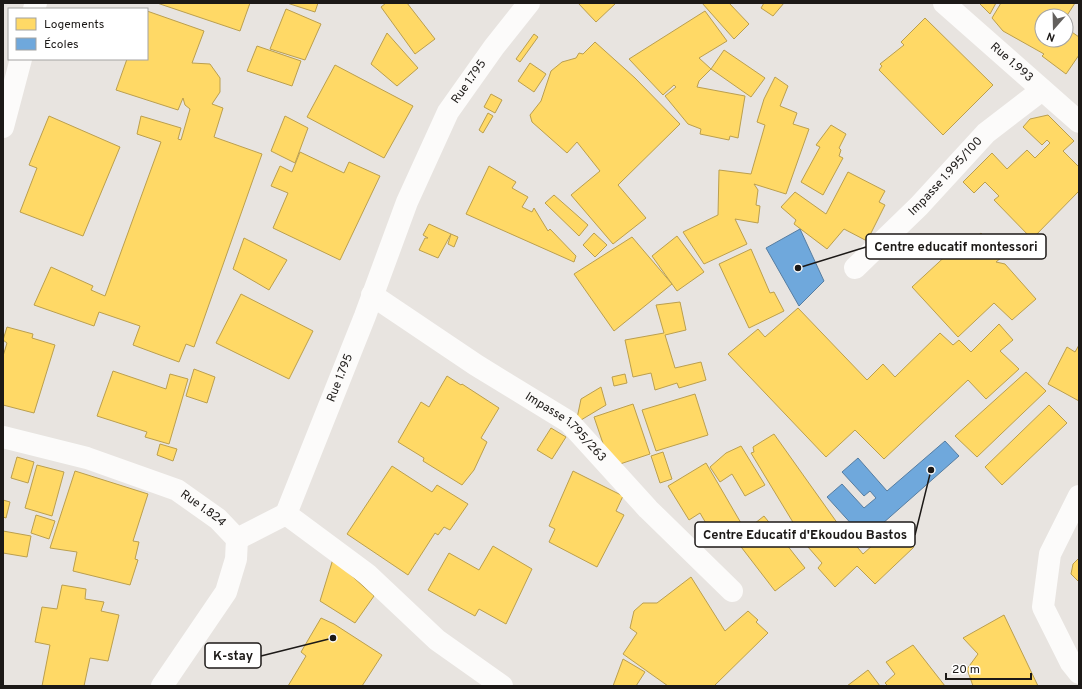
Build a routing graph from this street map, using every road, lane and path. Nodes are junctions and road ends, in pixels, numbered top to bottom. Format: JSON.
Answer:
{"nodes":[{"id":1,"x":529,"y":3,"type":"edge"},
{"id":2,"x":944,"y":3,"type":"edge"},
{"id":3,"x":21,"y":60,"type":"edge"},
{"id":4,"x":1042,"y":90,"type":"junction"},
{"id":5,"x":1079,"y":122,"type":"edge"},
{"id":6,"x":3,"y":127,"type":"edge"},
{"id":7,"x":855,"y":268,"type":"dead end"},
{"id":8,"x":372,"y":295,"type":"junction"},
{"id":9,"x":3,"y":437,"type":"edge"},
{"id":10,"x":1079,"y":496,"type":"edge"},
{"id":11,"x":286,"y":514,"type":"junction"},
{"id":12,"x":237,"y":539,"type":"junction"},
{"id":13,"x":732,"y":591,"type":"dead end"},
{"id":14,"x":1079,"y":673,"type":"edge"},
{"id":15,"x":162,"y":686,"type":"edge"},
{"id":16,"x":502,"y":686,"type":"edge"}],
"edges":[{"from":1,"to":8,"type":"street","name":"Rue 1.795"},
{"from":2,"to":4,"type":"street","name":"Rue 1.993"},
{"from":3,"to":6,"type":"street"},
{"from":4,"to":5,"type":"street","name":"Rue 1.993"},
{"from":4,"to":7,"type":"street","name":"Impasse 1.995/100"},
{"from":8,"to":11,"type":"street","name":"Rue 1.795"},
{"from":8,"to":13,"type":"street","name":"Impasse 1.795/263"},
{"from":9,"to":12,"type":"street","name":"Rue 1.824"},
{"from":10,"to":14,"type":"street"},
{"from":11,"to":12,"type":"street"},
{"from":11,"to":16,"type":"street"},
{"from":12,"to":15,"type":"street"}]}
